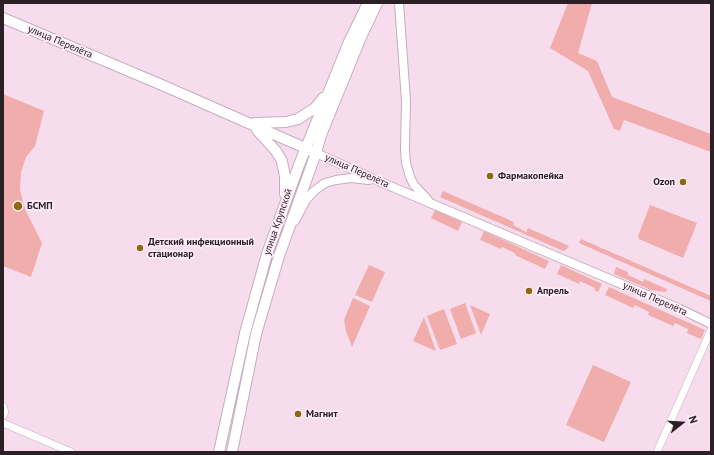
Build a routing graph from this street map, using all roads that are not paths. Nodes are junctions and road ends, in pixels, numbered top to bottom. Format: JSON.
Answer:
{"nodes":[{"id":1,"x":368,"y":3,"type":"edge"},
{"id":2,"x":377,"y":3,"type":"edge"},
{"id":3,"x":399,"y":3,"type":"edge"},
{"id":4,"x":3,"y":18,"type":"edge"},
{"id":5,"x":330,"y":90,"type":"junction"},
{"id":6,"x":246,"y":122,"type":"junction"},
{"id":7,"x":306,"y":148,"type":"junction"},
{"id":8,"x":316,"y":153,"type":"junction"},
{"id":9,"x":383,"y":183,"type":"junction"},
{"id":10,"x":284,"y":202,"type":"junction"},
{"id":11,"x":432,"y":203,"type":"junction"},
{"id":12,"x":284,"y":239,"type":"junction"},
{"id":13,"x":711,"y":324,"type":"edge"},
{"id":14,"x":711,"y":330,"type":"edge"},
{"id":15,"x":3,"y":406,"type":"edge"},
{"id":16,"x":3,"y":416,"type":"edge"},
{"id":17,"x":3,"y":423,"type":"edge"},
{"id":18,"x":71,"y":452,"type":"edge"},
{"id":19,"x":219,"y":452,"type":"edge"},
{"id":20,"x":232,"y":452,"type":"edge"},
{"id":21,"x":657,"y":452,"type":"edge"}],
"edges":[{"from":1,"to":5,"type":"main road","name":"улица Крупской"},
{"from":2,"to":8,"type":"main road","name":"улица Крупской"},
{"from":3,"to":11,"type":"street"},
{"from":4,"to":6,"type":"main road","name":"улица Перелёта"},
{"from":5,"to":6,"type":"main road"},
{"from":5,"to":7,"type":"main road","name":"улица Крупской"},
{"from":6,"to":7,"type":"main road","name":"улица Перелёта"},
{"from":6,"to":10,"type":"main road"},
{"from":7,"to":8,"type":"main road","name":"улица Перелёта"},
{"from":7,"to":10,"type":"main road","name":"улица Крупской"},
{"from":8,"to":9,"type":"street","name":"улица Перелёта"},
{"from":8,"to":12,"type":"main road","name":"улица Крупской"},
{"from":9,"to":11,"type":"street","name":"улица Перелёта"},
{"from":9,"to":12,"type":"street"},
{"from":10,"to":19,"type":"main road","name":"улица Крупской"},
{"from":11,"to":13,"type":"street","name":"улица Перелёта"},
{"from":12,"to":20,"type":"main road","name":"улица Крупской"},
{"from":14,"to":21,"type":"street"},
{"from":15,"to":16,"type":"street"},
{"from":17,"to":18,"type":"street"}]}
